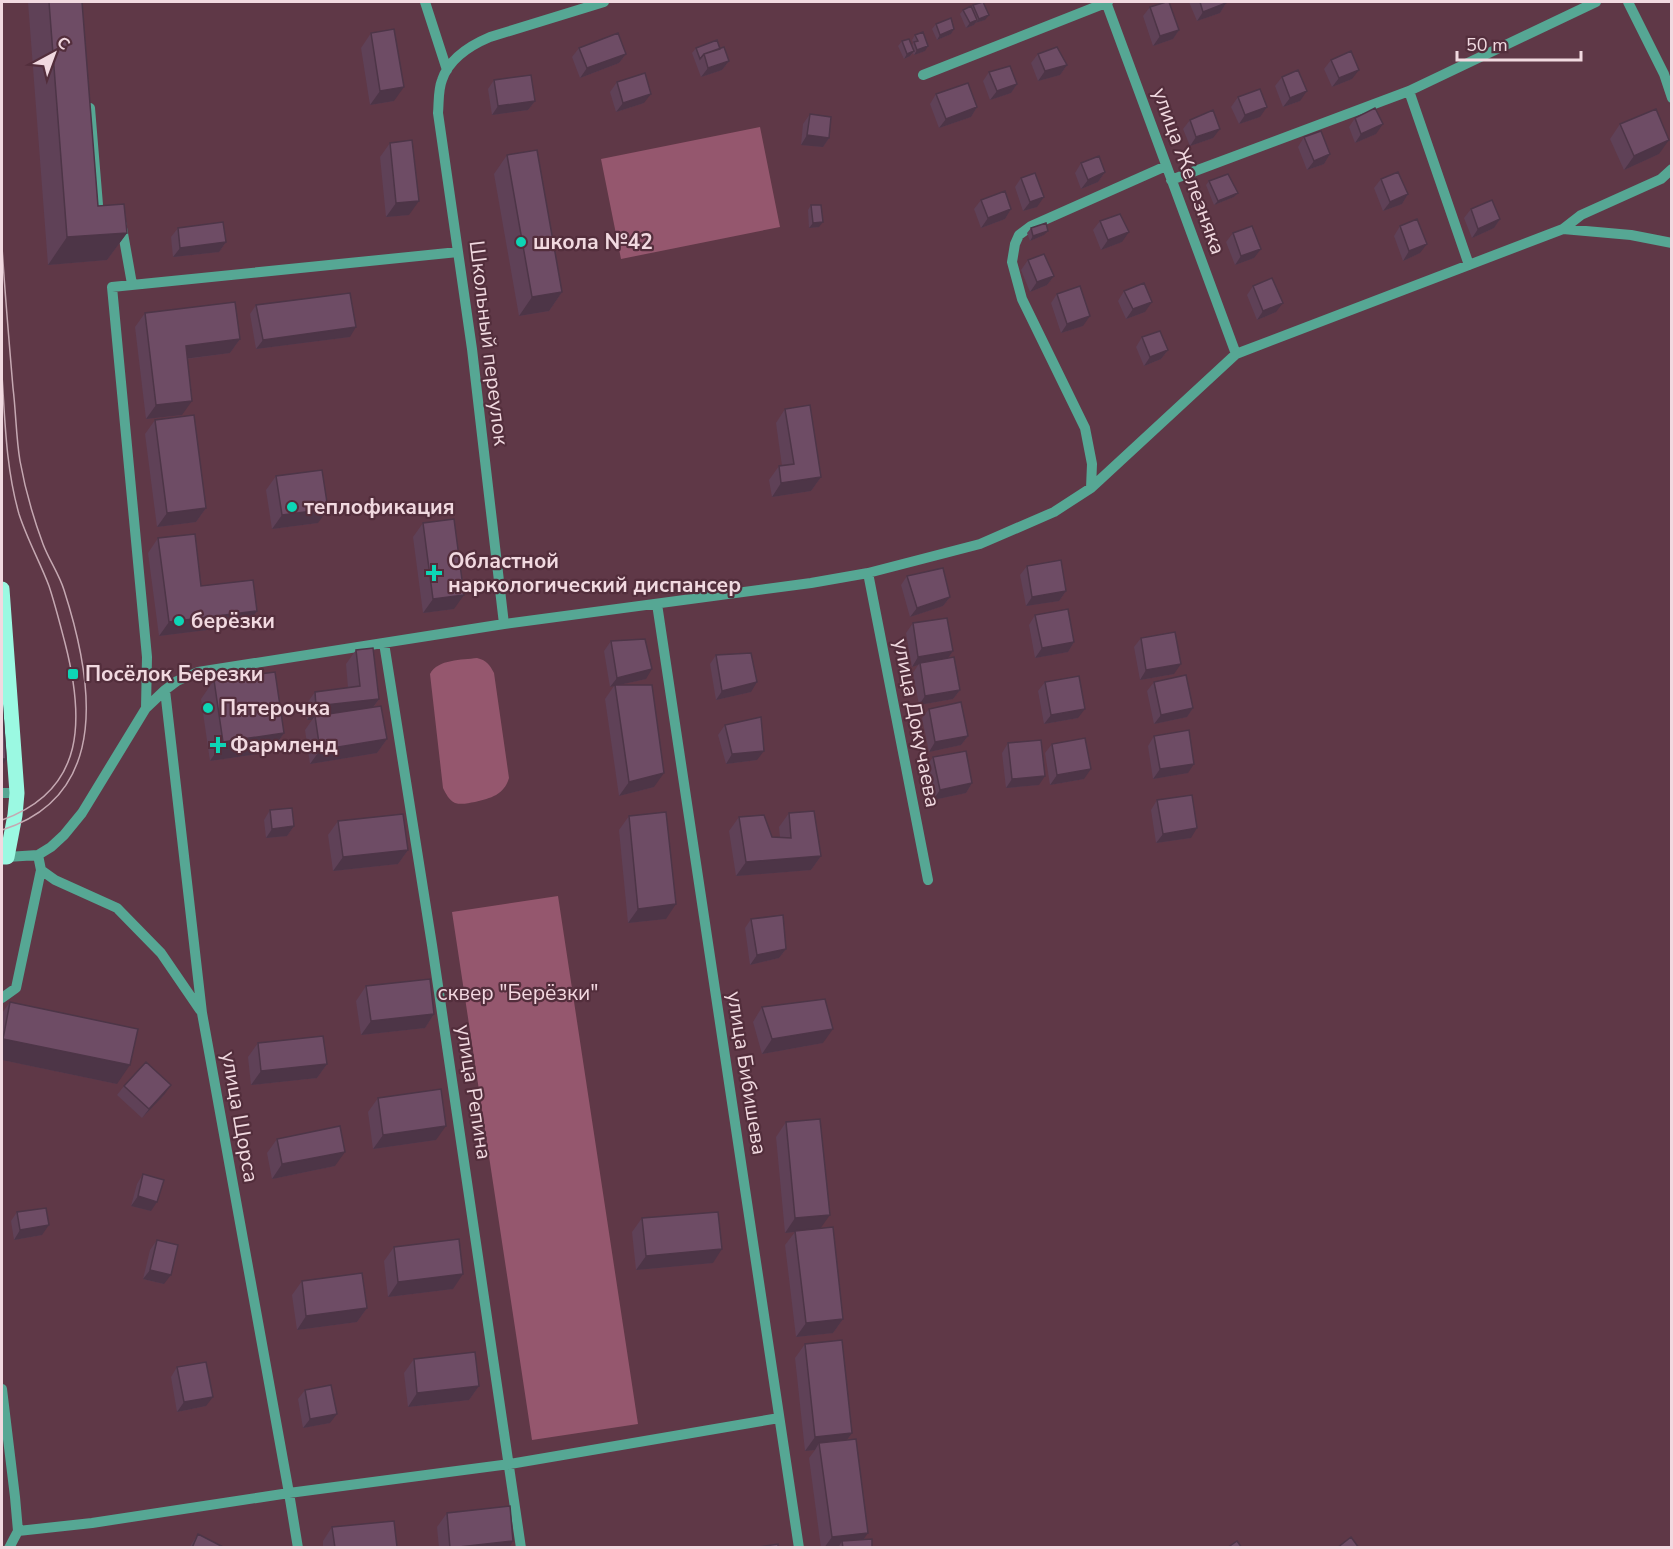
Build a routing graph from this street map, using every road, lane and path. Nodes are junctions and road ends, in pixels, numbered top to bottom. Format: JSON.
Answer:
{"nodes":[{"id":1,"x":425,"y":2,"type":"edge"},
{"id":2,"x":604,"y":2,"type":"edge"},
{"id":3,"x":1107,"y":2,"type":"edge"},
{"id":4,"x":1596,"y":2,"type":"edge"},
{"id":5,"x":1628,"y":2,"type":"edge"},
{"id":6,"x":574,"y":6,"type":"edge"},
{"id":7,"x":447,"y":70,"type":"junction"},
{"id":8,"x":923,"y":75,"type":"dead end"},
{"id":9,"x":1409,"y":91,"type":"junction"},
{"id":10,"x":89,"y":97,"type":"edge"},
{"id":11,"x":1671,"y":98,"type":"edge"},
{"id":12,"x":1166,"y":166,"type":"junction"},
{"id":13,"x":1671,"y":169,"type":"edge"},
{"id":14,"x":1171,"y":180,"type":"junction"},
{"id":15,"x":1563,"y":229,"type":"junction"},
{"id":16,"x":1671,"y":243,"type":"edge"},
{"id":17,"x":458,"y":252,"type":"junction"},
{"id":18,"x":1469,"y":265,"type":"junction"},
{"id":19,"x":132,"y":284,"type":"junction"},
{"id":20,"x":1236,"y":354,"type":"junction"},
{"id":21,"x":1090,"y":488,"type":"junction"},
{"id":22,"x":868,"y":573,"type":"junction"},
{"id":23,"x":2,"y":589,"type":"edge"},
{"id":24,"x":657,"y":604,"type":"junction"},
{"id":25,"x":504,"y":624,"type":"junction"},
{"id":26,"x":384,"y":643,"type":"junction"},
{"id":27,"x":4,"y":654,"type":"edge"},
{"id":28,"x":165,"y":690,"type":"junction"},
{"id":29,"x":146,"y":708,"type":"junction"},
{"id":30,"x":9,"y":793,"type":"edge"},
{"id":31,"x":38,"y":855,"type":"junction"},
{"id":32,"x":4,"y":857,"type":"edge"},
{"id":33,"x":41,"y":870,"type":"junction"},
{"id":34,"x":928,"y":880,"type":"dead end"},
{"id":35,"x":2,"y":998,"type":"edge"},
{"id":36,"x":202,"y":1013,"type":"junction"},
{"id":37,"x":2,"y":1389,"type":"edge"},
{"id":38,"x":779,"y":1418,"type":"junction"},
{"id":39,"x":510,"y":1464,"type":"junction"},
{"id":40,"x":289,"y":1493,"type":"junction"},
{"id":41,"x":18,"y":1532,"type":"junction"},
{"id":42,"x":9,"y":1548,"type":"edge"},
{"id":43,"x":298,"y":1548,"type":"edge"},
{"id":44,"x":521,"y":1548,"type":"edge"},
{"id":45,"x":799,"y":1548,"type":"edge"}],
"edges":[{"from":1,"to":7,"type":"street"},
{"from":2,"to":6,"type":"street"},
{"from":3,"to":8,"type":"street"},
{"from":3,"to":12,"type":"street","name":"улица Железняка"},
{"from":4,"to":9,"type":"street"},
{"from":5,"to":11,"type":"street"},
{"from":6,"to":7,"type":"street"},
{"from":7,"to":17,"type":"street","name":"Школьный переулок"},
{"from":9,"to":14,"type":"street"},
{"from":9,"to":18,"type":"street"},
{"from":10,"to":19,"type":"street"},
{"from":12,"to":14,"type":"street","name":"улица Железняка"},
{"from":12,"to":21,"type":"street"},
{"from":13,"to":15,"type":"street"},
{"from":14,"to":20,"type":"street","name":"улица Железняка"},
{"from":15,"to":16,"type":"street"},
{"from":15,"to":18,"type":"street"},
{"from":17,"to":19,"type":"street"},
{"from":17,"to":25,"type":"street","name":"Школьный переулок"},
{"from":18,"to":20,"type":"street"},
{"from":19,"to":29,"type":"street"},
{"from":20,"to":21,"type":"street"},
{"from":21,"to":22,"type":"street"},
{"from":22,"to":24,"type":"street"},
{"from":22,"to":34,"type":"street","name":"улица Докучаева"},
{"from":23,"to":27,"type":"main road"},
{"from":24,"to":25,"type":"street"},
{"from":24,"to":38,"type":"street","name":"улица Бибишева"},
{"from":25,"to":26,"type":"street"},
{"from":26,"to":28,"type":"street"},
{"from":26,"to":39,"type":"street","name":"улица Репина"},
{"from":27,"to":30,"type":"main road"},
{"from":28,"to":29,"type":"street"},
{"from":28,"to":36,"type":"street","name":"улица Щорса"},
{"from":29,"to":31,"type":"street"},
{"from":30,"to":32,"type":"main road"},
{"from":31,"to":32,"type":"street"},
{"from":31,"to":33,"type":"street"},
{"from":33,"to":35,"type":"street"},
{"from":33,"to":36,"type":"street"},
{"from":36,"to":40,"type":"street","name":"улица Щорса"},
{"from":37,"to":41,"type":"street"},
{"from":38,"to":39,"type":"street"},
{"from":38,"to":45,"type":"street","name":"улица Бибишева"},
{"from":39,"to":40,"type":"street"},
{"from":39,"to":44,"type":"street","name":"улица Репина"},
{"from":40,"to":41,"type":"street"},
{"from":40,"to":43,"type":"street","name":"улица Щорса"},
{"from":41,"to":42,"type":"street"}]}
